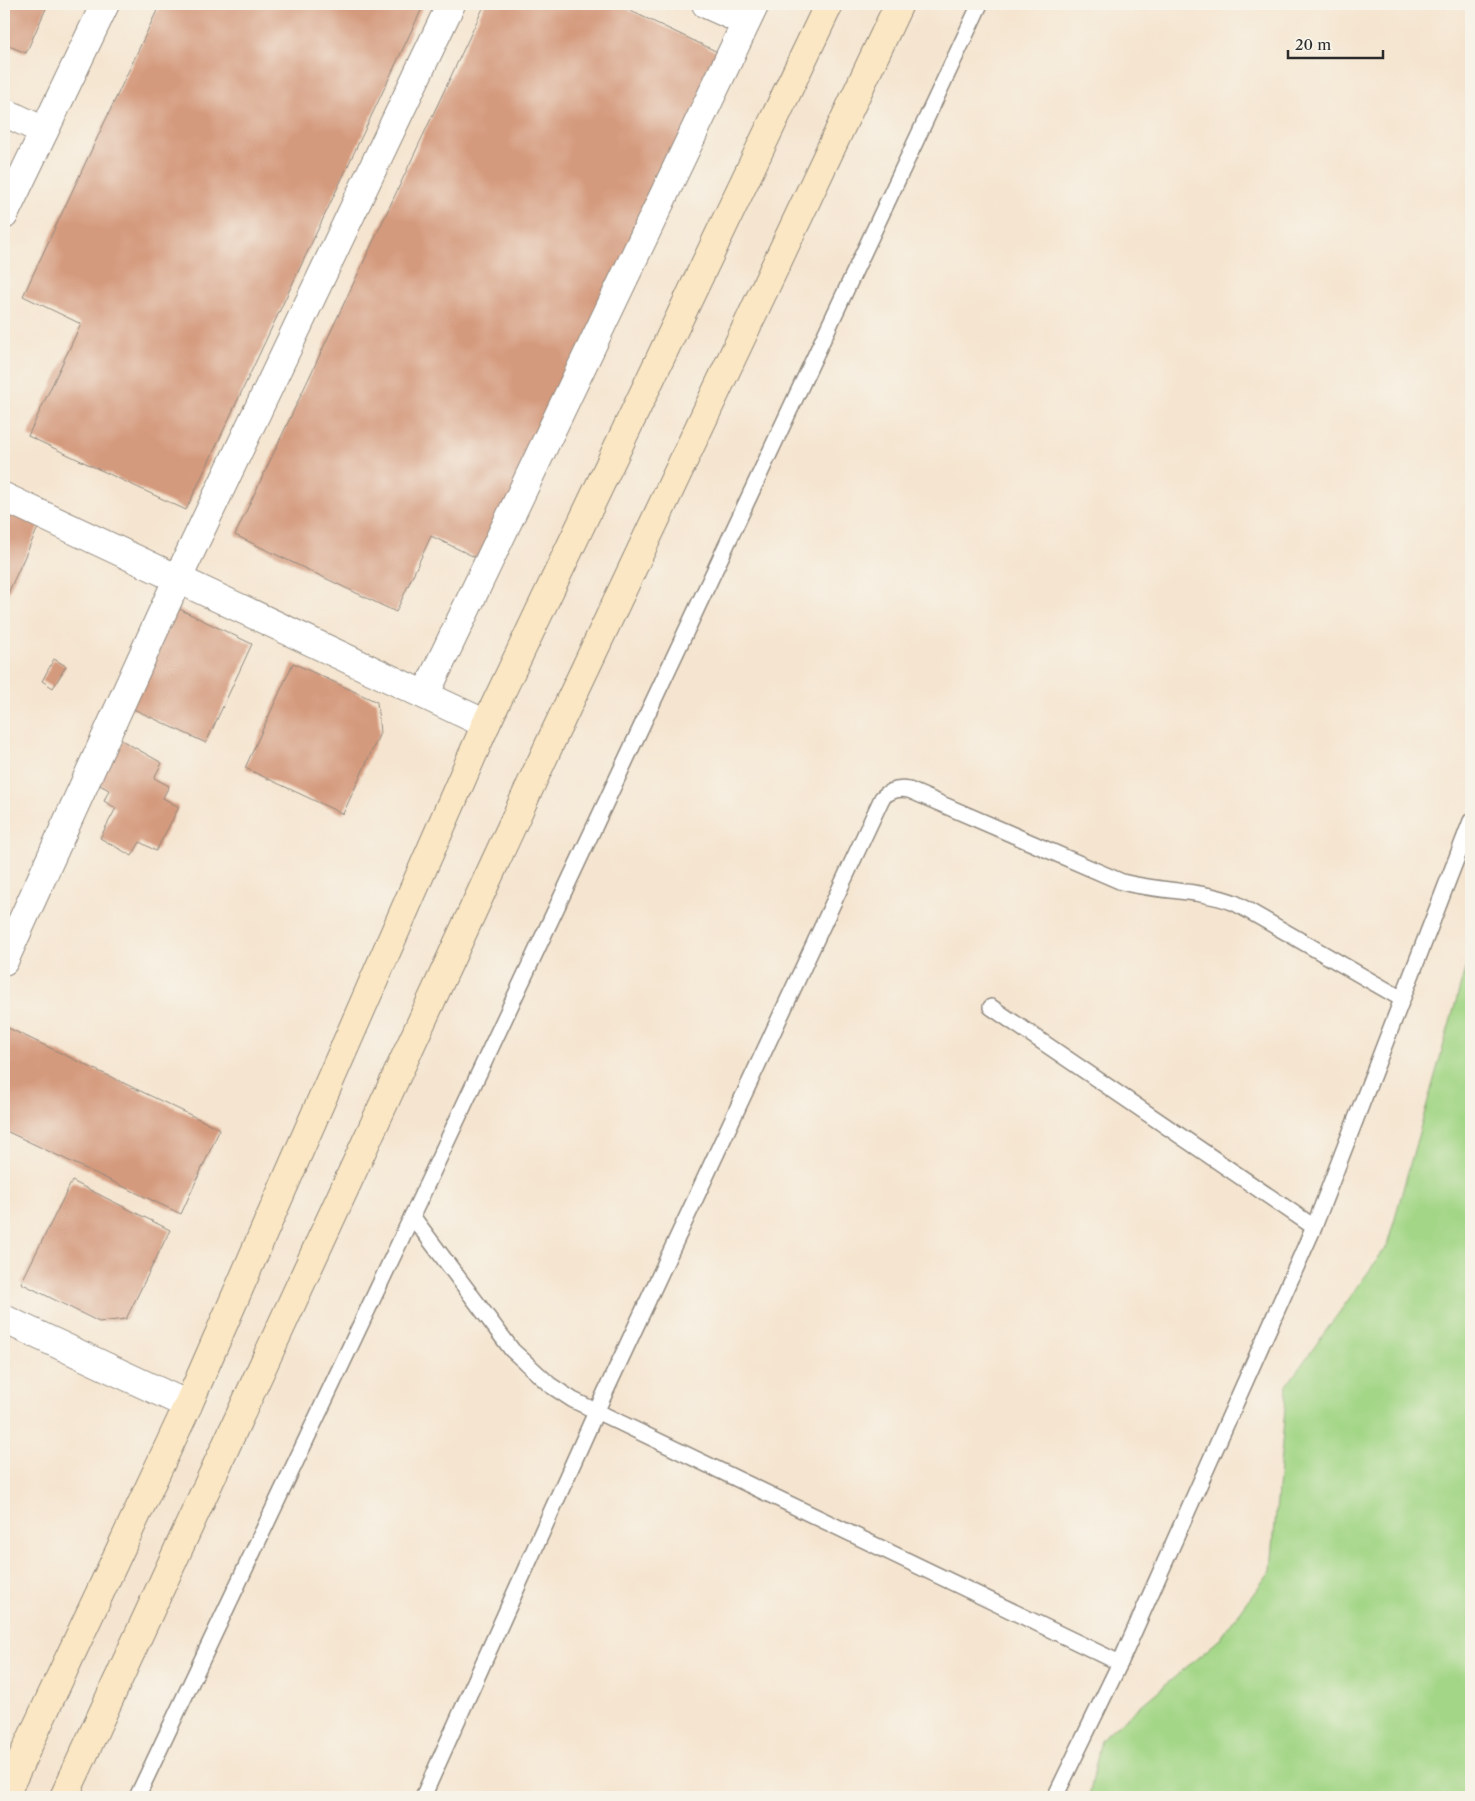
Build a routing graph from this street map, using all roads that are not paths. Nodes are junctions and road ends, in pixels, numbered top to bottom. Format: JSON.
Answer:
{"nodes":[{"id":1,"x":105,"y":4,"type":"edge"},
{"id":2,"x":451,"y":4,"type":"edge"},
{"id":3,"x":706,"y":4,"type":"edge"},
{"id":4,"x":830,"y":4,"type":"edge"},
{"id":5,"x":899,"y":4,"type":"edge"},
{"id":6,"x":980,"y":4,"type":"edge"},
{"id":7,"x":750,"y":13,"type":"edge"},
{"id":8,"x":4,"y":112,"type":"edge"},
{"id":9,"x":44,"y":130,"type":"junction"},
{"id":10,"x":4,"y":214,"type":"edge"},
{"id":11,"x":4,"y":497,"type":"edge"},
{"id":12,"x":178,"y":578,"type":"junction"},
{"id":13,"x":425,"y":695,"type":"junction"},
{"id":14,"x":486,"y":724,"type":"junction"},
{"id":15,"x":1471,"y":821,"type":"edge"},
{"id":16,"x":4,"y":961,"type":"edge"},
{"id":17,"x":1402,"y":999,"type":"junction"},
{"id":18,"x":991,"y":1007,"type":"dead end"},
{"id":19,"x":412,"y":1216,"type":"junction"},
{"id":20,"x":1314,"y":1227,"type":"junction"},
{"id":21,"x":4,"y":1320,"type":"edge"},
{"id":22,"x":188,"y":1405,"type":"junction"},
{"id":23,"x":596,"y":1412,"type":"junction"},
{"id":24,"x":1120,"y":1663,"type":"junction"},
{"id":25,"x":4,"y":1797,"type":"edge"},
{"id":26,"x":64,"y":1797,"type":"edge"},
{"id":27,"x":137,"y":1797,"type":"edge"},
{"id":28,"x":423,"y":1797,"type":"edge"},
{"id":29,"x":1055,"y":1797,"type":"edge"}],
"edges":[{"from":1,"to":9,"type":"street"},
{"from":2,"to":12,"type":"street"},
{"from":3,"to":7,"type":"street"},
{"from":4,"to":14,"type":"main road"},
{"from":5,"to":26,"type":"main road"},
{"from":6,"to":19,"type":"lane"},
{"from":7,"to":13,"type":"street"},
{"from":8,"to":9,"type":"street"},
{"from":9,"to":10,"type":"street"},
{"from":11,"to":12,"type":"street"},
{"from":12,"to":13,"type":"street"},
{"from":12,"to":16,"type":"street"},
{"from":13,"to":14,"type":"street"},
{"from":14,"to":22,"type":"main road"},
{"from":15,"to":17,"type":"lane"},
{"from":17,"to":20,"type":"lane"},
{"from":17,"to":23,"type":"lane"},
{"from":18,"to":20,"type":"lane"},
{"from":19,"to":23,"type":"lane"},
{"from":19,"to":27,"type":"lane"},
{"from":20,"to":24,"type":"lane"},
{"from":21,"to":22,"type":"street"},
{"from":22,"to":25,"type":"main road"},
{"from":23,"to":24,"type":"lane"},
{"from":23,"to":28,"type":"lane"},
{"from":24,"to":29,"type":"lane"}]}
